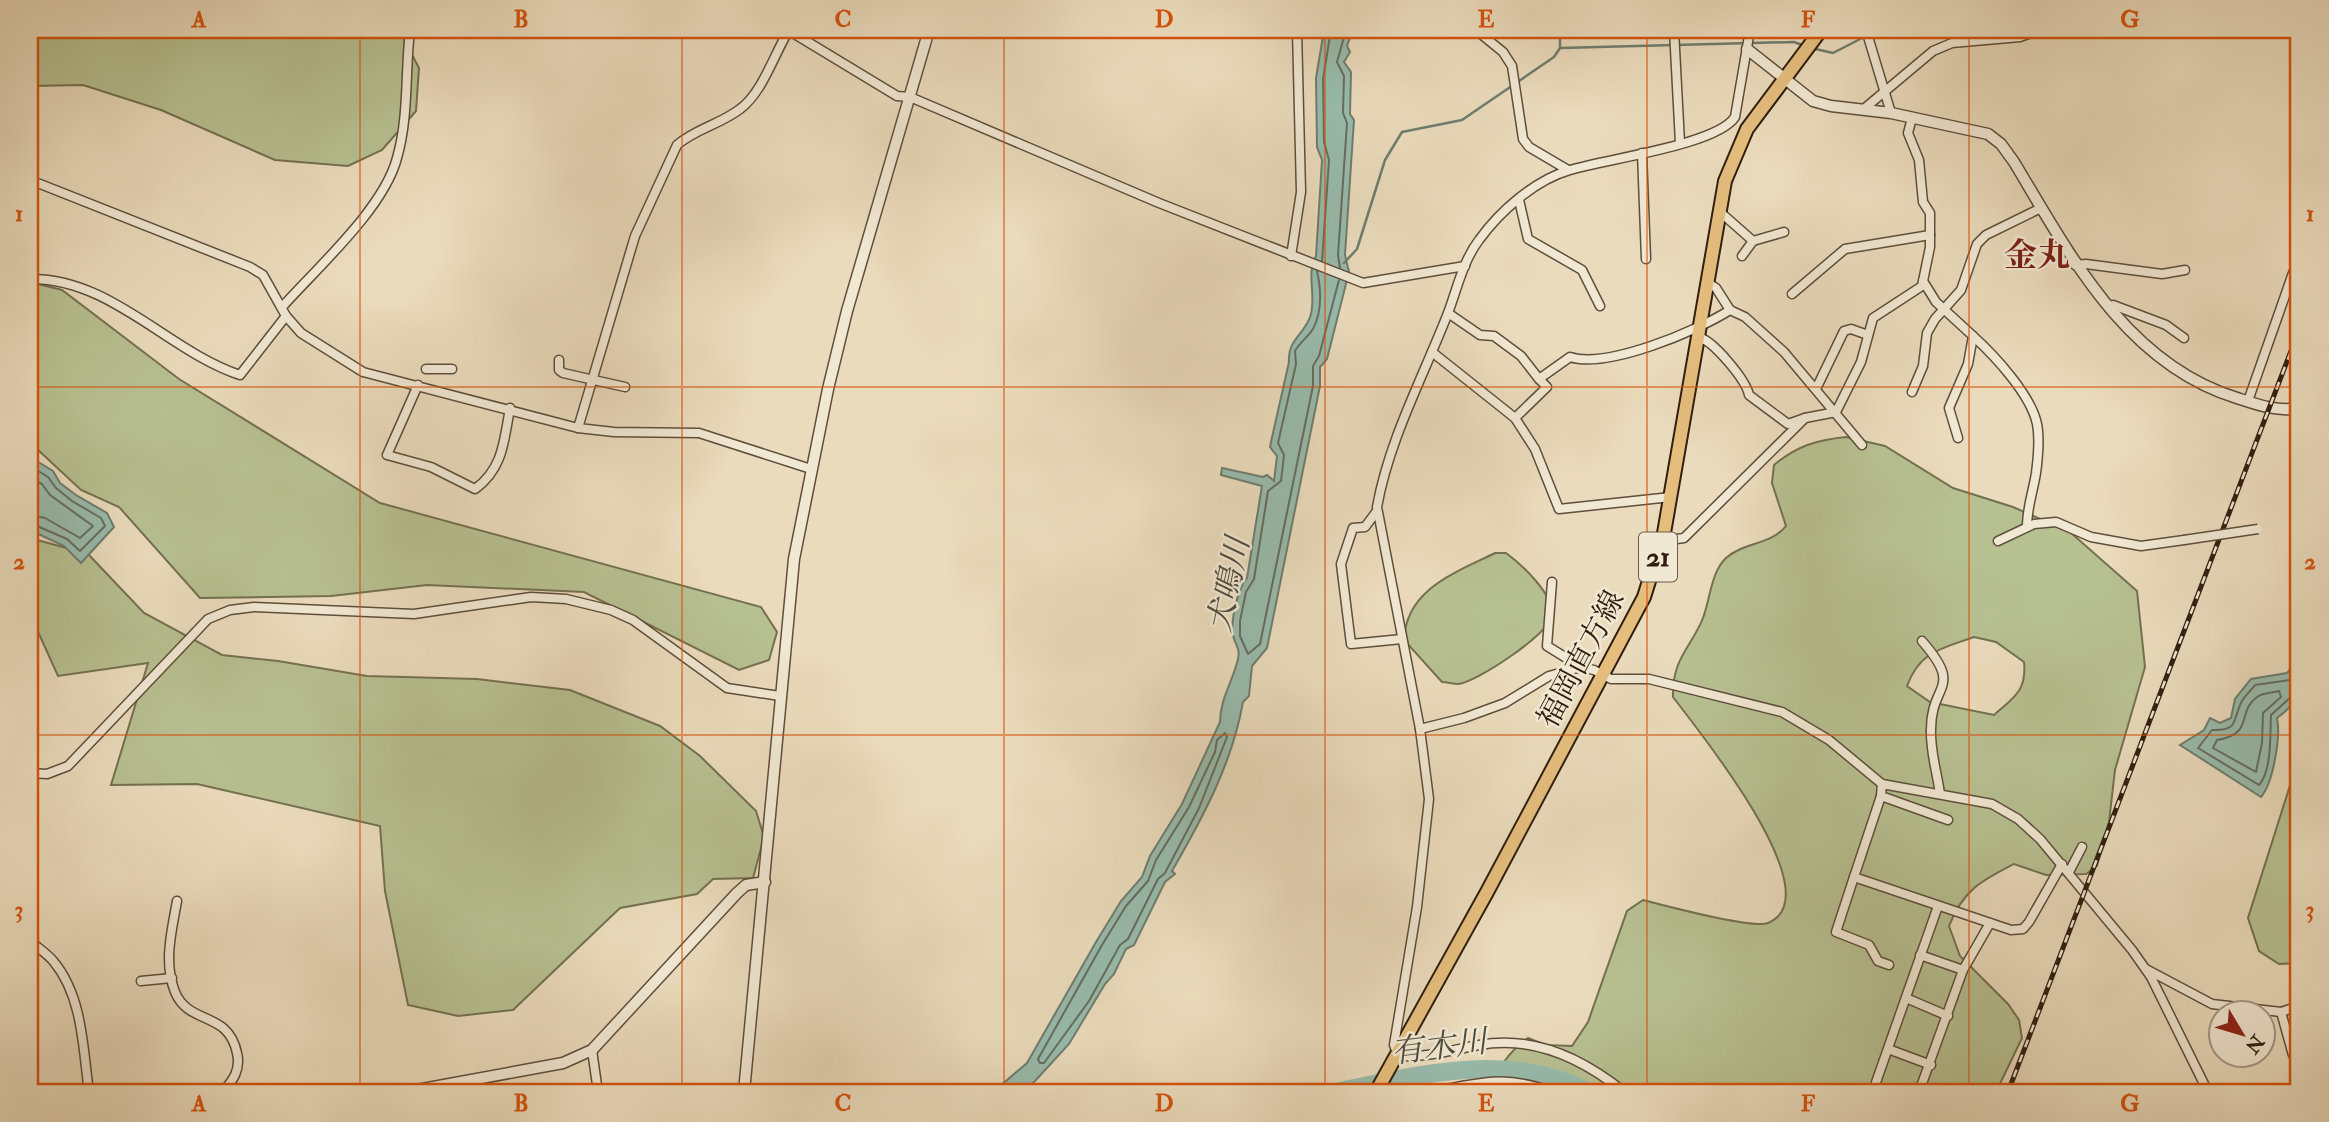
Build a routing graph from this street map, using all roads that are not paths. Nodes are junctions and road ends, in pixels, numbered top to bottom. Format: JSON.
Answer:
{"nodes":[{"id":1,"x":411,"y":30,"type":"edge"},
{"id":2,"x":789,"y":30,"type":"edge"},
{"id":3,"x":929,"y":30,"type":"edge"},
{"id":4,"x":1297,"y":30,"type":"edge"},
{"id":5,"x":1476,"y":30,"type":"edge"},
{"id":6,"x":1674,"y":30,"type":"edge"},
{"id":7,"x":1750,"y":30,"type":"edge"},
{"id":8,"x":1821,"y":30,"type":"edge"},
{"id":9,"x":1866,"y":30,"type":"edge"},
{"id":10,"x":2039,"y":30,"type":"edge"},
{"id":11,"x":1747,"y":49,"type":"junction"},
{"id":12,"x":1784,"y":79,"type":"junction"},
{"id":13,"x":1886,"y":90,"type":"junction"},
{"id":14,"x":910,"y":97,"type":"junction"},
{"id":15,"x":1865,"y":108,"type":"junction"},
{"id":16,"x":1891,"y":113,"type":"junction"},
{"id":17,"x":1912,"y":118,"type":"junction"},
{"id":18,"x":1680,"y":143,"type":"junction"},
{"id":19,"x":1642,"y":153,"type":"junction"},
{"id":20,"x":1568,"y":170,"type":"junction"},
{"id":21,"x":30,"y":180,"type":"edge"},
{"id":22,"x":1519,"y":200,"type":"junction"},
{"id":23,"x":2042,"y":208,"type":"junction"},
{"id":24,"x":1720,"y":211,"type":"junction"},
{"id":25,"x":1784,"y":232,"type":"dead end"},
{"id":26,"x":1930,"y":235,"type":"junction"},
{"id":27,"x":1753,"y":241,"type":"junction"},
{"id":28,"x":1291,"y":256,"type":"junction"},
{"id":29,"x":1742,"y":256,"type":"dead end"},
{"id":30,"x":1646,"y":259,"type":"dead end"},
{"id":31,"x":2075,"y":265,"type":"junction"},
{"id":32,"x":1465,"y":266,"type":"junction"},
{"id":33,"x":2185,"y":270,"type":"dead end"},
{"id":34,"x":2299,"y":274,"type":"edge"},
{"id":35,"x":30,"y":279,"type":"edge"},
{"id":36,"x":1923,"y":281,"type":"junction"},
{"id":37,"x":1707,"y":282,"type":"junction"},
{"id":38,"x":1792,"y":294,"type":"dead end"},
{"id":39,"x":283,"y":306,"type":"junction"},
{"id":40,"x":1600,"y":306,"type":"dead end"},
{"id":41,"x":2109,"y":308,"type":"junction"},
{"id":42,"x":1730,"y":310,"type":"junction"},
{"id":43,"x":1945,"y":310,"type":"junction"},
{"id":44,"x":1448,"y":313,"type":"junction"},
{"id":45,"x":286,"y":316,"type":"junction"},
{"id":46,"x":1698,"y":333,"type":"junction"},
{"id":47,"x":1868,"y":335,"type":"junction"},
{"id":48,"x":1973,"y":336,"type":"junction"},
{"id":49,"x":2184,"y":338,"type":"dead end"},
{"id":50,"x":1432,"y":352,"type":"junction"},
{"id":51,"x":559,"y":360,"type":"dead end"},
{"id":52,"x":426,"y":369,"type":"dead end"},
{"id":53,"x":452,"y":369,"type":"dead end"},
{"id":54,"x":591,"y":379,"type":"junction"},
{"id":55,"x":1539,"y":379,"type":"junction"},
{"id":56,"x":418,"y":386,"type":"junction"},
{"id":57,"x":625,"y":387,"type":"dead end"},
{"id":58,"x":1816,"y":389,"type":"junction"},
{"id":59,"x":1912,"y":393,"type":"dead end"},
{"id":60,"x":2248,"y":401,"type":"junction"},
{"id":61,"x":510,"y":408,"type":"junction"},
{"id":62,"x":2299,"y":408,"type":"edge"},
{"id":63,"x":1836,"y":412,"type":"junction"},
{"id":64,"x":1515,"y":418,"type":"junction"},
{"id":65,"x":1805,"y":418,"type":"junction"},
{"id":66,"x":578,"y":428,"type":"junction"},
{"id":67,"x":1958,"y":438,"type":"dead end"},
{"id":68,"x":1862,"y":444,"type":"dead end"},
{"id":69,"x":811,"y":469,"type":"junction"},
{"id":70,"x":1671,"y":497,"type":"junction"},
{"id":71,"x":1377,"y":511,"type":"junction"},
{"id":72,"x":2027,"y":527,"type":"junction"},
{"id":73,"x":2258,"y":529,"type":"dead end"},
{"id":74,"x":1662,"y":541,"type":"junction"},
{"id":75,"x":1998,"y":541,"type":"dead end"},
{"id":76,"x":1552,"y":582,"type":"dead end"},
{"id":77,"x":1402,"y":639,"type":"junction"},
{"id":78,"x":1922,"y":641,"type":"dead end"},
{"id":79,"x":1581,"y":667,"type":"junction"},
{"id":80,"x":1602,"y":676,"type":"junction"},
{"id":81,"x":780,"y":696,"type":"junction"},
{"id":82,"x":1420,"y":729,"type":"junction"},
{"id":83,"x":30,"y":773,"type":"edge"},
{"id":84,"x":1882,"y":784,"type":"junction"},
{"id":85,"x":1940,"y":794,"type":"junction"},
{"id":86,"x":1881,"y":796,"type":"junction"},
{"id":87,"x":1948,"y":820,"type":"dead end"},
{"id":88,"x":2082,"y":847,"type":"dead end"},
{"id":89,"x":2062,"y":864,"type":"junction"},
{"id":90,"x":2069,"y":872,"type":"junction"},
{"id":91,"x":1854,"y":877,"type":"junction"},
{"id":92,"x":765,"y":882,"type":"junction"},
{"id":93,"x":177,"y":901,"type":"dead end"},
{"id":94,"x":1938,"y":906,"type":"junction"},
{"id":95,"x":1990,"y":923,"type":"junction"},
{"id":96,"x":30,"y":941,"type":"edge"},
{"id":97,"x":1920,"y":955,"type":"junction"},
{"id":98,"x":1889,"y":965,"type":"dead end"},
{"id":99,"x":2145,"y":969,"type":"junction"},
{"id":100,"x":1963,"y":970,"type":"junction"},
{"id":101,"x":172,"y":978,"type":"junction"},
{"id":102,"x":141,"y":981,"type":"dead end"},
{"id":103,"x":1906,"y":998,"type":"junction"},
{"id":104,"x":2299,"y":1006,"type":"edge"},
{"id":105,"x":2281,"y":1012,"type":"junction"},
{"id":106,"x":1948,"y":1016,"type":"junction"},
{"id":107,"x":1888,"y":1049,"type":"junction"},
{"id":108,"x":592,"y":1050,"type":"junction"},
{"id":109,"x":1396,"y":1060,"type":"junction"},
{"id":110,"x":2299,"y":1061,"type":"edge"},
{"id":111,"x":1931,"y":1065,"type":"junction"},
{"id":112,"x":89,"y":1092,"type":"edge"},
{"id":113,"x":223,"y":1092,"type":"edge"},
{"id":114,"x":406,"y":1092,"type":"edge"},
{"id":115,"x":598,"y":1092,"type":"edge"},
{"id":116,"x":744,"y":1092,"type":"edge"},
{"id":117,"x":1376,"y":1092,"type":"edge"},
{"id":118,"x":1428,"y":1092,"type":"edge"},
{"id":119,"x":1553,"y":1092,"type":"edge"},
{"id":120,"x":1623,"y":1092,"type":"edge"},
{"id":121,"x":1877,"y":1092,"type":"edge"},
{"id":122,"x":1919,"y":1092,"type":"edge"},
{"id":123,"x":2208,"y":1092,"type":"edge"}],
"edges":[{"from":1,"to":39,"type":"street"},
{"from":2,"to":14,"type":"street"},
{"from":2,"to":54,"type":"street"},
{"from":3,"to":14,"type":"street"},
{"from":4,"to":28,"type":"street"},
{"from":5,"to":20,"type":"street"},
{"from":6,"to":18,"type":"street"},
{"from":7,"to":11,"type":"street"},
{"from":8,"to":12,"type":"main road","name":"福岡直方線","number":"21"},
{"from":9,"to":13,"type":"street"},
{"from":10,"to":13,"type":"street"},
{"from":11,"to":12,"type":"street"},
{"from":11,"to":18,"type":"street"},
{"from":12,"to":15,"type":"street"},
{"from":12,"to":24,"type":"main road","name":"福岡直方線","number":"21"},
{"from":13,"to":15,"type":"street"},
{"from":13,"to":16,"type":"street"},
{"from":14,"to":28,"type":"street"},
{"from":14,"to":69,"type":"street"},
{"from":15,"to":16,"type":"street"},
{"from":16,"to":17,"type":"street"},
{"from":17,"to":23,"type":"street"},
{"from":17,"to":26,"type":"street"},
{"from":18,"to":19,"type":"street"},
{"from":19,"to":20,"type":"street"},
{"from":19,"to":30,"type":"street"},
{"from":20,"to":22,"type":"street"},
{"from":21,"to":39,"type":"street"},
{"from":22,"to":32,"type":"street"},
{"from":22,"to":40,"type":"street"},
{"from":23,"to":31,"type":"street"},
{"from":23,"to":43,"type":"street"},
{"from":24,"to":27,"type":"street"},
{"from":24,"to":37,"type":"main road","name":"福岡直方線","number":"21"},
{"from":25,"to":27,"type":"street"},
{"from":26,"to":36,"type":"street"},
{"from":26,"to":38,"type":"street"},
{"from":27,"to":29,"type":"street"},
{"from":28,"to":32,"type":"street"},
{"from":31,"to":33,"type":"street"},
{"from":31,"to":41,"type":"street"},
{"from":32,"to":44,"type":"street"},
{"from":34,"to":60,"type":"street"},
{"from":35,"to":45,"type":"street"},
{"from":36,"to":43,"type":"street"},
{"from":36,"to":47,"type":"street"},
{"from":37,"to":42,"type":"street"},
{"from":37,"to":46,"type":"main road","name":"福岡直方線","number":"21"},
{"from":39,"to":45,"type":"street"},
{"from":41,"to":49,"type":"street"},
{"from":41,"to":60,"type":"street"},
{"from":42,"to":46,"type":"street"},
{"from":42,"to":58,"type":"street"},
{"from":43,"to":48,"type":"street"},
{"from":43,"to":59,"type":"street"},
{"from":44,"to":50,"type":"street"},
{"from":44,"to":55,"type":"street"},
{"from":45,"to":56,"type":"street"},
{"from":46,"to":55,"type":"street"},
{"from":46,"to":65,"type":"street"},
{"from":46,"to":70,"type":"main road","name":"福岡直方線","number":"21"},
{"from":47,"to":58,"type":"street"},
{"from":47,"to":63,"type":"street"},
{"from":48,"to":67,"type":"street"},
{"from":48,"to":72,"type":"street"},
{"from":50,"to":64,"type":"street"},
{"from":50,"to":71,"type":"street"},
{"from":51,"to":54,"type":"street"},
{"from":52,"to":53,"type":"street"},
{"from":54,"to":57,"type":"street"},
{"from":54,"to":66,"type":"street"},
{"from":55,"to":64,"type":"street"},
{"from":56,"to":61,"type":"street"},
{"from":56,"to":61,"type":"street"},
{"from":58,"to":63,"type":"street"},
{"from":60,"to":62,"type":"street"},
{"from":61,"to":66,"type":"street"},
{"from":63,"to":65,"type":"street"},
{"from":63,"to":68,"type":"street"},
{"from":64,"to":70,"type":"street"},
{"from":65,"to":74,"type":"street"},
{"from":66,"to":69,"type":"street"},
{"from":69,"to":81,"type":"street"},
{"from":70,"to":74,"type":"main road","name":"福岡直方線","number":"21"},
{"from":71,"to":77,"type":"street"},
{"from":71,"to":77,"type":"street"},
{"from":72,"to":73,"type":"street","bridge":true},
{"from":72,"to":75,"type":"street"},
{"from":74,"to":80,"type":"main road","name":"福岡直方線","number":"21"},
{"from":76,"to":79,"type":"street"},
{"from":77,"to":82,"type":"street"},
{"from":78,"to":85,"type":"street"},
{"from":79,"to":80,"type":"street"},
{"from":79,"to":82,"type":"street"},
{"from":80,"to":84,"type":"street"},
{"from":80,"to":109,"type":"main road","name":"福岡直方線","number":"21"},
{"from":81,"to":83,"type":"street"},
{"from":81,"to":92,"type":"street"},
{"from":82,"to":109,"type":"street"},
{"from":84,"to":85,"type":"street"},
{"from":84,"to":86,"type":"street"},
{"from":85,"to":89,"type":"street"},
{"from":86,"to":87,"type":"street"},
{"from":86,"to":91,"type":"street"},
{"from":88,"to":90,"type":"street"},
{"from":89,"to":90,"type":"street"},
{"from":89,"to":95,"type":"street"},
{"from":90,"to":99,"type":"street"},
{"from":91,"to":94,"type":"street"},
{"from":91,"to":98,"type":"street"},
{"from":92,"to":108,"type":"street"},
{"from":92,"to":116,"type":"street"},
{"from":93,"to":101,"type":"street"},
{"from":94,"to":95,"type":"street"},
{"from":94,"to":97,"type":"street"},
{"from":95,"to":100,"type":"street"},
{"from":96,"to":112,"type":"street"},
{"from":97,"to":100,"type":"street"},
{"from":97,"to":103,"type":"street"},
{"from":99,"to":105,"type":"street"},
{"from":99,"to":123,"type":"street"},
{"from":100,"to":106,"type":"street"},
{"from":101,"to":102,"type":"street"},
{"from":101,"to":113,"type":"street"},
{"from":103,"to":106,"type":"street"},
{"from":103,"to":107,"type":"street"},
{"from":104,"to":105,"type":"street"},
{"from":105,"to":110,"type":"street"},
{"from":106,"to":111,"type":"street"},
{"from":107,"to":111,"type":"street"},
{"from":107,"to":121,"type":"street"},
{"from":108,"to":114,"type":"street"},
{"from":108,"to":115,"type":"street"},
{"from":109,"to":117,"type":"main road","name":"福岡直方線","number":"21"},
{"from":109,"to":120,"type":"street"},
{"from":111,"to":122,"type":"street"},
{"from":118,"to":119,"type":"street"}]}
